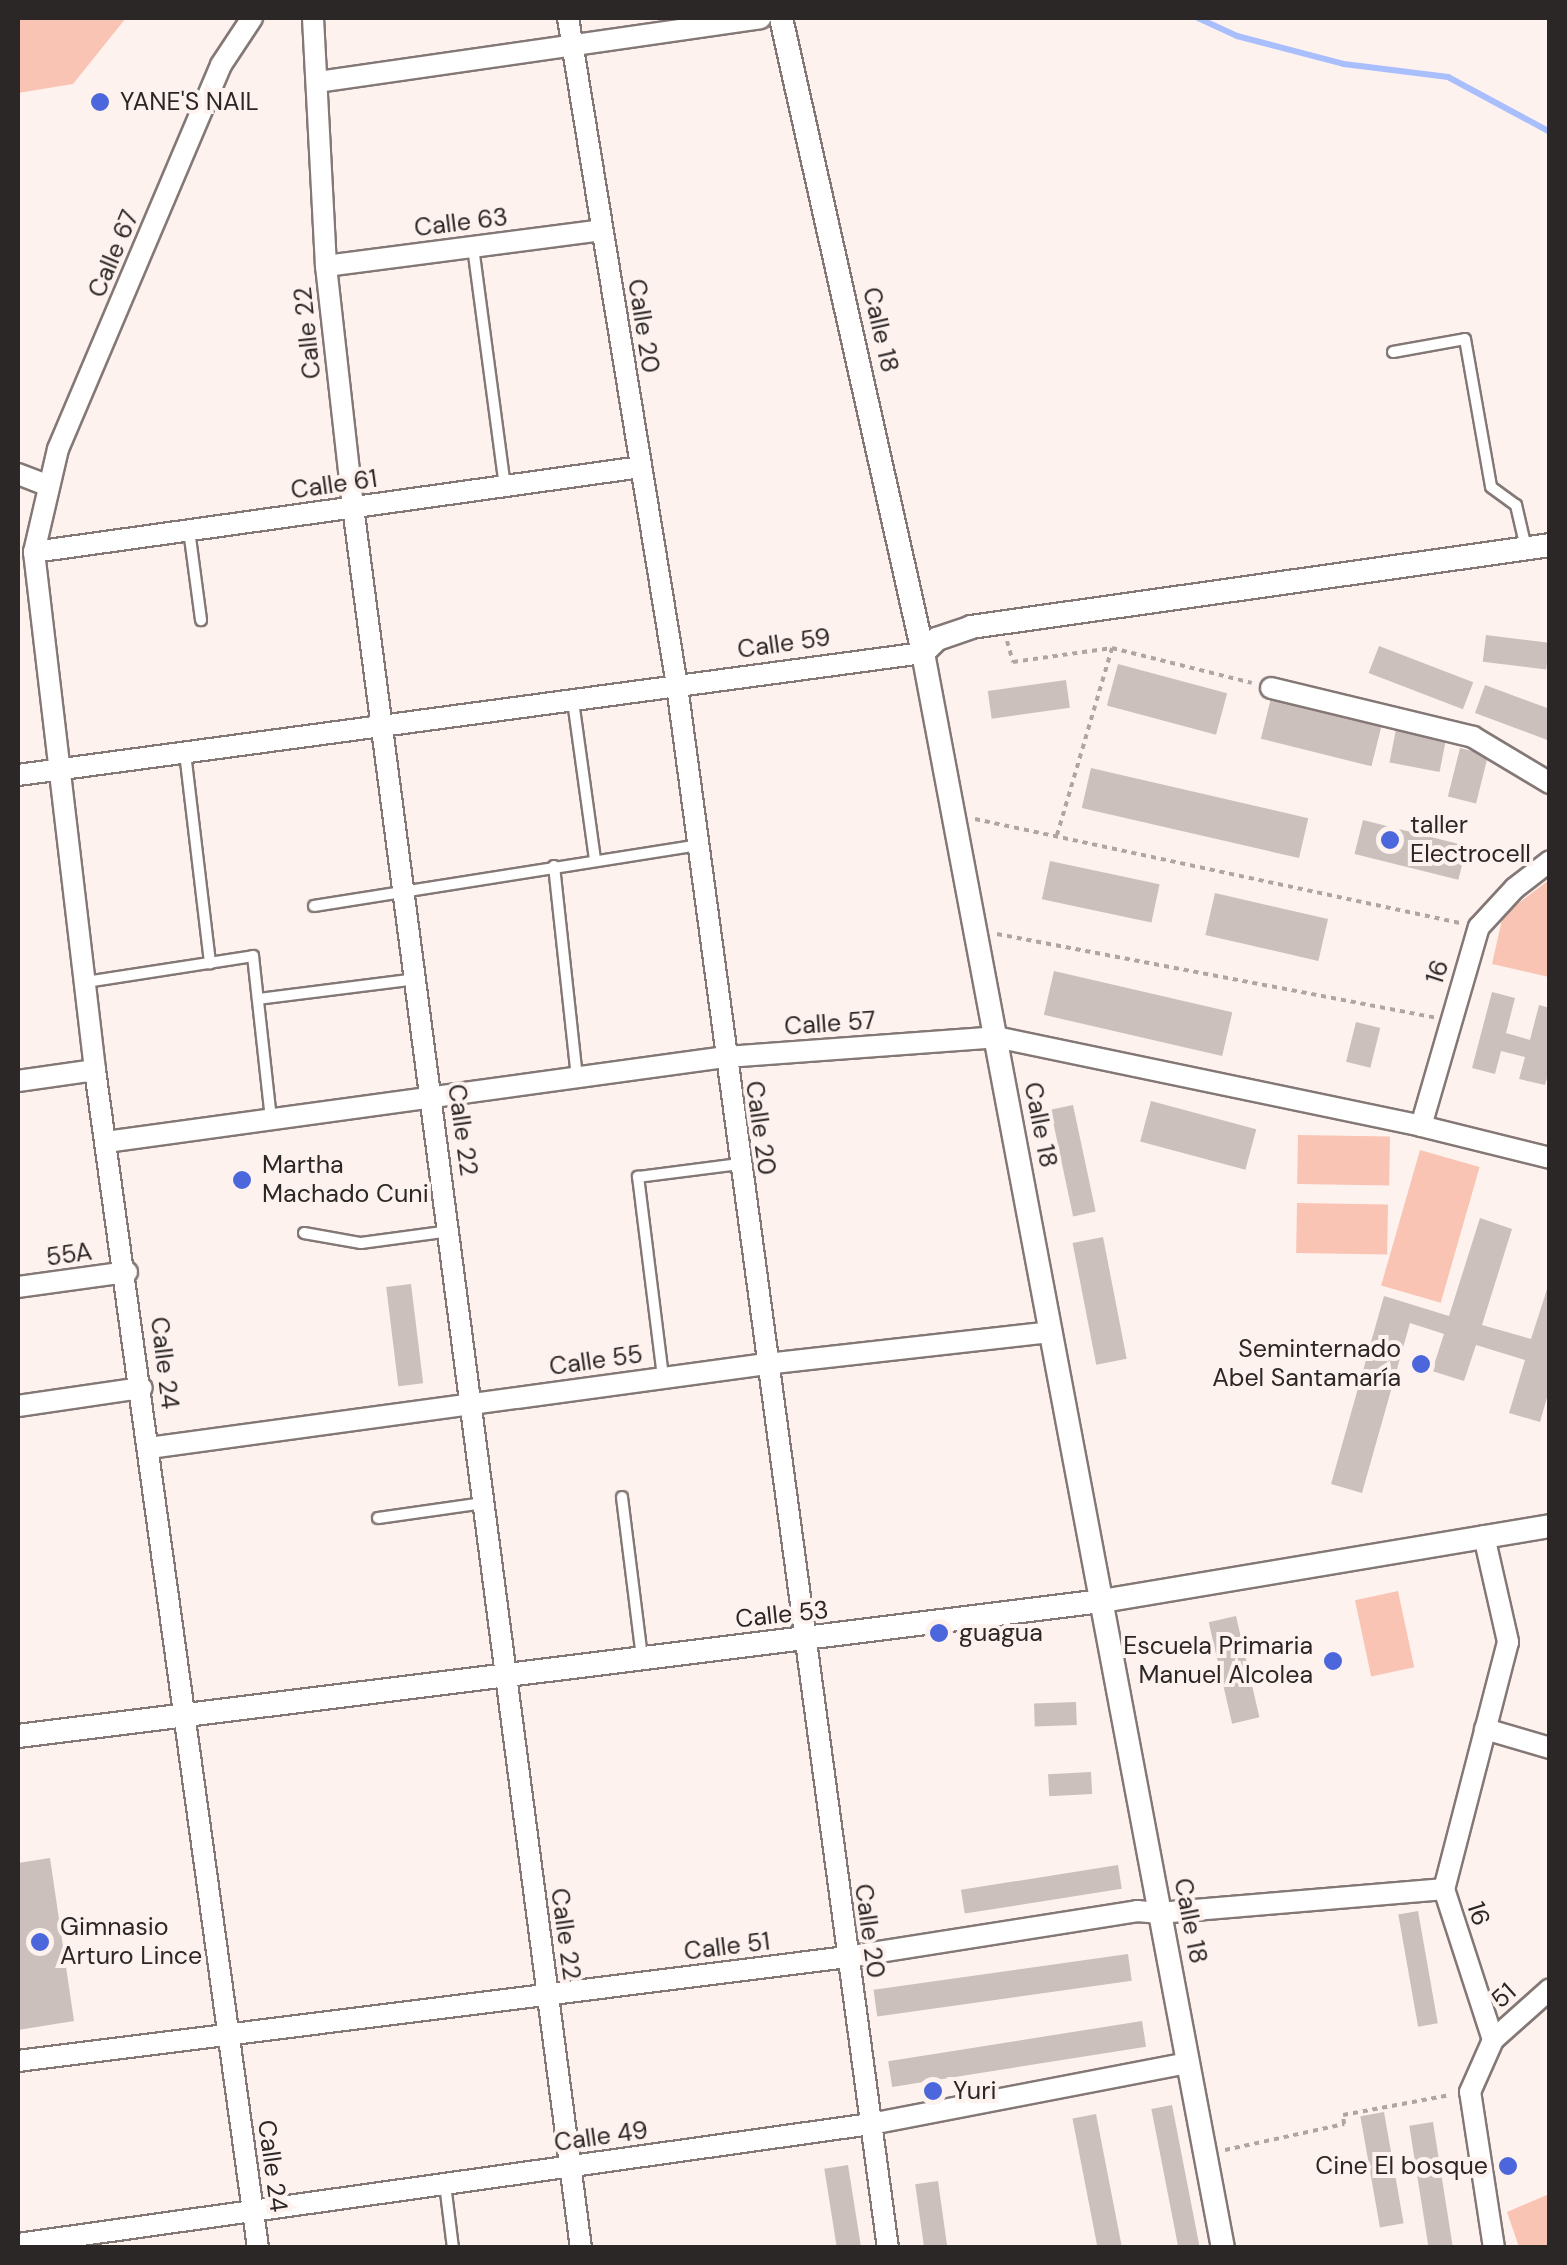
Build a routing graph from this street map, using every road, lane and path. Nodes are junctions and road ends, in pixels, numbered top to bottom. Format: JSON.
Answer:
{"nodes":[{"id":1,"x":252,"y":18,"type":"edge"},
{"id":2,"x":312,"y":18,"type":"edge"},
{"id":3,"x":568,"y":18,"type":"edge"},
{"id":4,"x":760,"y":18,"type":"edge"},
{"id":5,"x":782,"y":18,"type":"edge"},
{"id":6,"x":572,"y":43,"type":"junction"},
{"id":7,"x":318,"y":82,"type":"junction"},
{"id":8,"x":602,"y":230,"type":"junction"},
{"id":9,"x":472,"y":247,"type":"junction"},
{"id":10,"x":326,"y":266,"type":"junction"},
{"id":11,"x":1393,"y":352,"type":"dead end"},
{"id":12,"x":641,"y":467,"type":"junction"},
{"id":13,"x":18,"y":474,"type":"edge"},
{"id":14,"x":48,"y":486,"type":"junction"},
{"id":15,"x":505,"y":486,"type":"junction"},
{"id":16,"x":352,"y":507,"type":"junction"},
{"id":17,"x":188,"y":530,"type":"junction"},
{"id":18,"x":1538,"y":547,"type":"edge"},
{"id":19,"x":34,"y":552,"type":"junction"},
{"id":20,"x":201,"y":620,"type":"dead end"},
{"id":21,"x":1002,"y":622,"type":"junction"},
{"id":22,"x":1112,"y":648,"type":"junction"},
{"id":23,"x":923,"y":652,"type":"junction"},
{"id":24,"x":676,"y":686,"type":"junction"},
{"id":25,"x":1271,"y":688,"type":"joint"},
{"id":26,"x":572,"y":700,"type":"junction"},
{"id":27,"x":383,"y":726,"type":"junction"},
{"id":28,"x":184,"y":752,"type":"junction"},
{"id":29,"x":59,"y":769,"type":"junction"},
{"id":30,"x":18,"y":775,"type":"edge"},
{"id":31,"x":1550,"y":783,"type":"edge"},
{"id":32,"x":954,"y":814,"type":"junction"},
{"id":33,"x":1057,"y":836,"type":"junction"},
{"id":34,"x":698,"y":845,"type":"junction"},
{"id":35,"x":595,"y":860,"type":"junction"},
{"id":36,"x":1550,"y":861,"type":"edge"},
{"id":37,"x":554,"y":866,"type":"junction"},
{"id":38,"x":405,"y":888,"type":"junction"},
{"id":39,"x":314,"y":906,"type":"dead end"},
{"id":40,"x":1479,"y":927,"type":"junction"},
{"id":41,"x":975,"y":930,"type":"junction"},
{"id":42,"x":210,"y":964,"type":"junction"},
{"id":43,"x":417,"y":979,"type":"junction"},
{"id":44,"x":85,"y":982,"type":"junction"},
{"id":45,"x":258,"y":999,"type":"junction"},
{"id":46,"x":1449,"y":1020,"type":"junction"},
{"id":47,"x":996,"y":1037,"type":"junction"},
{"id":48,"x":726,"y":1057,"type":"junction"},
{"id":49,"x":95,"y":1070,"type":"junction"},
{"id":50,"x":577,"y":1078,"type":"junction"},
{"id":51,"x":18,"y":1081,"type":"edge"},
{"id":52,"x":433,"y":1098,"type":"junction"},
{"id":53,"x":271,"y":1120,"type":"junction"},
{"id":54,"x":1422,"y":1126,"type":"junction"},
{"id":55,"x":106,"y":1142,"type":"junction"},
{"id":56,"x":1550,"y":1158,"type":"edge"},
{"id":57,"x":740,"y":1164,"type":"junction"},
{"id":58,"x":450,"y":1231,"type":"junction"},
{"id":59,"x":304,"y":1233,"type":"dead end"},
{"id":60,"x":126,"y":1272,"type":"junction"},
{"id":61,"x":18,"y":1287,"type":"edge"},
{"id":62,"x":1051,"y":1332,"type":"junction"},
{"id":63,"x":766,"y":1364,"type":"junction"},
{"id":64,"x":663,"y":1377,"type":"junction"},
{"id":65,"x":142,"y":1388,"type":"junction"},
{"id":66,"x":473,"y":1403,"type":"junction"},
{"id":67,"x":18,"y":1406,"type":"edge"},
{"id":68,"x":149,"y":1448,"type":"junction"},
{"id":69,"x":622,"y":1497,"type":"dead end"},
{"id":70,"x":485,"y":1502,"type":"junction"},
{"id":71,"x":378,"y":1518,"type":"dead end"},
{"id":72,"x":1550,"y":1526,"type":"edge"},
{"id":73,"x":1484,"y":1536,"type":"junction"},
{"id":74,"x":1102,"y":1602,"type":"junction"},
{"id":75,"x":803,"y":1641,"type":"junction"},
{"id":76,"x":642,"y":1656,"type":"junction"},
{"id":77,"x":505,"y":1674,"type":"junction"},
{"id":78,"x":182,"y":1714,"type":"junction"},
{"id":79,"x":1485,"y":1729,"type":"junction"},
{"id":80,"x":18,"y":1736,"type":"edge"},
{"id":81,"x":1550,"y":1748,"type":"edge"},
{"id":82,"x":1444,"y":1889,"type":"junction"},
{"id":83,"x":1160,"y":1913,"type":"junction"},
{"id":84,"x":847,"y":1957,"type":"junction"},
{"id":85,"x":1550,"y":1989,"type":"edge"},
{"id":86,"x":548,"y":1994,"type":"junction"},
{"id":87,"x":228,"y":2035,"type":"junction"},
{"id":88,"x":1493,"y":2040,"type":"junction"},
{"id":89,"x":18,"y":2061,"type":"edge"},
{"id":90,"x":1188,"y":2064,"type":"junction"},
{"id":91,"x":1470,"y":2092,"type":"junction"},
{"id":92,"x":871,"y":2124,"type":"junction"},
{"id":93,"x":1206,"y":2154,"type":"junction"},
{"id":94,"x":570,"y":2166,"type":"junction"},
{"id":95,"x":445,"y":2184,"type":"junction"},
{"id":96,"x":253,"y":2211,"type":"junction"},
{"id":97,"x":18,"y":2244,"type":"edge"},
{"id":98,"x":258,"y":2248,"type":"edge"},
{"id":99,"x":453,"y":2248,"type":"edge"},
{"id":100,"x":581,"y":2248,"type":"edge"},
{"id":101,"x":888,"y":2248,"type":"edge"},
{"id":102,"x":1223,"y":2248,"type":"edge"},
{"id":103,"x":1494,"y":2248,"type":"edge"}],
"edges":[{"from":1,"to":14,"type":"street","name":"Calle 67"},
{"from":2,"to":7,"type":"street","name":"Calle 22"},
{"from":3,"to":6,"type":"street","name":"Calle 20"},
{"from":4,"to":6,"type":"street"},
{"from":5,"to":23,"type":"street","name":"Calle 18"},
{"from":6,"to":7,"type":"street"},
{"from":6,"to":8,"type":"street","name":"Calle 20"},
{"from":7,"to":10,"type":"street","name":"Calle 22"},
{"from":8,"to":9,"type":"street","name":"Calle 63"},
{"from":8,"to":12,"type":"street","name":"Calle 20"},
{"from":9,"to":10,"type":"street","name":"Calle 63"},
{"from":9,"to":15,"type":"lane"},
{"from":10,"to":16,"type":"street","name":"Calle 22"},
{"from":11,"to":18,"type":"lane"},
{"from":12,"to":15,"type":"street","name":"Calle 61"},
{"from":12,"to":24,"type":"street","name":"Calle 20"},
{"from":13,"to":14,"type":"street"},
{"from":14,"to":19,"type":"street","name":"Calle 24"},
{"from":15,"to":16,"type":"street","name":"Calle 61"},
{"from":16,"to":17,"type":"street","name":"Calle 61"},
{"from":16,"to":27,"type":"street","name":"Calle 22"},
{"from":17,"to":19,"type":"street","name":"Calle 61"},
{"from":17,"to":20,"type":"lane"},
{"from":18,"to":21,"type":"street","name":"Calle 59"},
{"from":19,"to":29,"type":"street","name":"Calle 24"},
{"from":21,"to":22,"type":"path"},
{"from":21,"to":23,"type":"street","name":"Calle 59"},
{"from":22,"to":25,"type":"path"},
{"from":22,"to":33,"type":"path"},
{"from":23,"to":24,"type":"street","name":"Calle 59"},
{"from":23,"to":32,"type":"street","name":"Calle 18"},
{"from":24,"to":26,"type":"street","name":"Calle 59"},
{"from":24,"to":34,"type":"street","name":"Calle 20"},
{"from":25,"to":31,"type":"street"},
{"from":26,"to":27,"type":"street","name":"Calle 59"},
{"from":26,"to":35,"type":"lane"},
{"from":27,"to":28,"type":"street","name":"Calle 59"},
{"from":27,"to":38,"type":"street","name":"Calle 22"},
{"from":28,"to":29,"type":"street","name":"Calle 59"},
{"from":28,"to":42,"type":"lane"},
{"from":29,"to":30,"type":"street","name":"Calle 59"},
{"from":29,"to":44,"type":"street","name":"Calle 24"},
{"from":32,"to":33,"type":"path"},
{"from":32,"to":41,"type":"street","name":"Calle 18"},
{"from":33,"to":40,"type":"path"},
{"from":34,"to":35,"type":"lane"},
{"from":34,"to":48,"type":"street","name":"Calle 20"},
{"from":35,"to":37,"type":"lane"},
{"from":36,"to":40,"type":"street","name":"16"},
{"from":37,"to":38,"type":"lane"},
{"from":37,"to":50,"type":"lane"},
{"from":38,"to":39,"type":"lane"},
{"from":38,"to":43,"type":"street","name":"Calle 22"},
{"from":40,"to":46,"type":"street","name":"16"},
{"from":41,"to":46,"type":"path"},
{"from":41,"to":47,"type":"street","name":"Calle 18"},
{"from":42,"to":44,"type":"lane"},
{"from":42,"to":45,"type":"lane"},
{"from":43,"to":45,"type":"lane"},
{"from":43,"to":52,"type":"street","name":"Calle 22"},
{"from":44,"to":49,"type":"street","name":"Calle 24"},
{"from":45,"to":53,"type":"lane"},
{"from":46,"to":54,"type":"street","name":"16"},
{"from":47,"to":48,"type":"street","name":"Calle 57"},
{"from":47,"to":54,"type":"street","name":"Calle 57"},
{"from":47,"to":62,"type":"street","name":"Calle 18"},
{"from":48,"to":50,"type":"street","name":"Calle 57"},
{"from":48,"to":57,"type":"street","name":"Calle 20"},
{"from":49,"to":51,"type":"street"},
{"from":49,"to":55,"type":"street","name":"Calle 24"},
{"from":50,"to":52,"type":"street","name":"Calle 57"},
{"from":52,"to":53,"type":"street","name":"Calle 57"},
{"from":52,"to":58,"type":"street","name":"Calle 22"},
{"from":53,"to":55,"type":"street","name":"Calle 57"},
{"from":54,"to":56,"type":"street","name":"Calle 57"},
{"from":55,"to":60,"type":"street","name":"Calle 24"},
{"from":57,"to":63,"type":"street","name":"Calle 20"},
{"from":57,"to":64,"type":"lane"},
{"from":58,"to":59,"type":"lane"},
{"from":58,"to":66,"type":"street","name":"Calle 22"},
{"from":60,"to":61,"type":"street","name":"55A"},
{"from":60,"to":65,"type":"street","name":"Calle 24"},
{"from":62,"to":63,"type":"street","name":"Calle 55"},
{"from":62,"to":74,"type":"street","name":"Calle 18"},
{"from":63,"to":64,"type":"street","name":"Calle 55"},
{"from":63,"to":75,"type":"street","name":"Calle 20"},
{"from":64,"to":66,"type":"street","name":"Calle 55"},
{"from":65,"to":67,"type":"street"},
{"from":65,"to":68,"type":"street","name":"Calle 24"},
{"from":66,"to":68,"type":"street","name":"Calle 55"},
{"from":66,"to":70,"type":"street","name":"Calle 22"},
{"from":68,"to":78,"type":"street","name":"Calle 24"},
{"from":69,"to":76,"type":"lane"},
{"from":70,"to":71,"type":"lane"},
{"from":70,"to":77,"type":"street","name":"Calle 22"},
{"from":72,"to":73,"type":"street","name":"Calle 53"},
{"from":73,"to":74,"type":"street","name":"Calle 53"},
{"from":73,"to":79,"type":"street","name":"16"},
{"from":74,"to":75,"type":"street","name":"Calle 53"},
{"from":74,"to":83,"type":"street","name":"Calle 18"},
{"from":75,"to":76,"type":"street","name":"Calle 53"},
{"from":75,"to":84,"type":"street","name":"Calle 20"},
{"from":76,"to":77,"type":"street","name":"Calle 53"},
{"from":77,"to":78,"type":"street","name":"Calle 53"},
{"from":77,"to":86,"type":"street","name":"Calle 22"},
{"from":78,"to":80,"type":"street","name":"Calle 53"},
{"from":78,"to":87,"type":"street","name":"Calle 24"},
{"from":79,"to":81,"type":"street"},
{"from":79,"to":82,"type":"street","name":"16"},
{"from":82,"to":83,"type":"street","name":"Calle 51"},
{"from":82,"to":88,"type":"street","name":"16"},
{"from":83,"to":84,"type":"street","name":"Calle 51"},
{"from":83,"to":90,"type":"street","name":"Calle 18"},
{"from":84,"to":86,"type":"street","name":"Calle 51"},
{"from":84,"to":92,"type":"street","name":"Calle 20"},
{"from":85,"to":88,"type":"street","name":"51"},
{"from":86,"to":87,"type":"street","name":"Calle 51"},
{"from":86,"to":94,"type":"street","name":"Calle 22"},
{"from":87,"to":89,"type":"street","name":"Calle 51"},
{"from":87,"to":96,"type":"street","name":"Calle 24"},
{"from":88,"to":91,"type":"street"},
{"from":90,"to":92,"type":"street","name":"Calle 49"},
{"from":90,"to":93,"type":"street","name":"Calle 18"},
{"from":91,"to":93,"type":"path"},
{"from":91,"to":103,"type":"street"},
{"from":92,"to":94,"type":"street","name":"Calle 49"},
{"from":92,"to":101,"type":"street","name":"Calle 20"},
{"from":93,"to":102,"type":"street","name":"Calle 18"},
{"from":94,"to":95,"type":"street","name":"Calle 49"},
{"from":94,"to":100,"type":"street","name":"Calle 22"},
{"from":95,"to":96,"type":"street","name":"Calle 49"},
{"from":95,"to":99,"type":"lane"},
{"from":96,"to":97,"type":"street","name":"Calle 49"},
{"from":96,"to":98,"type":"street","name":"Calle 24"}]}
